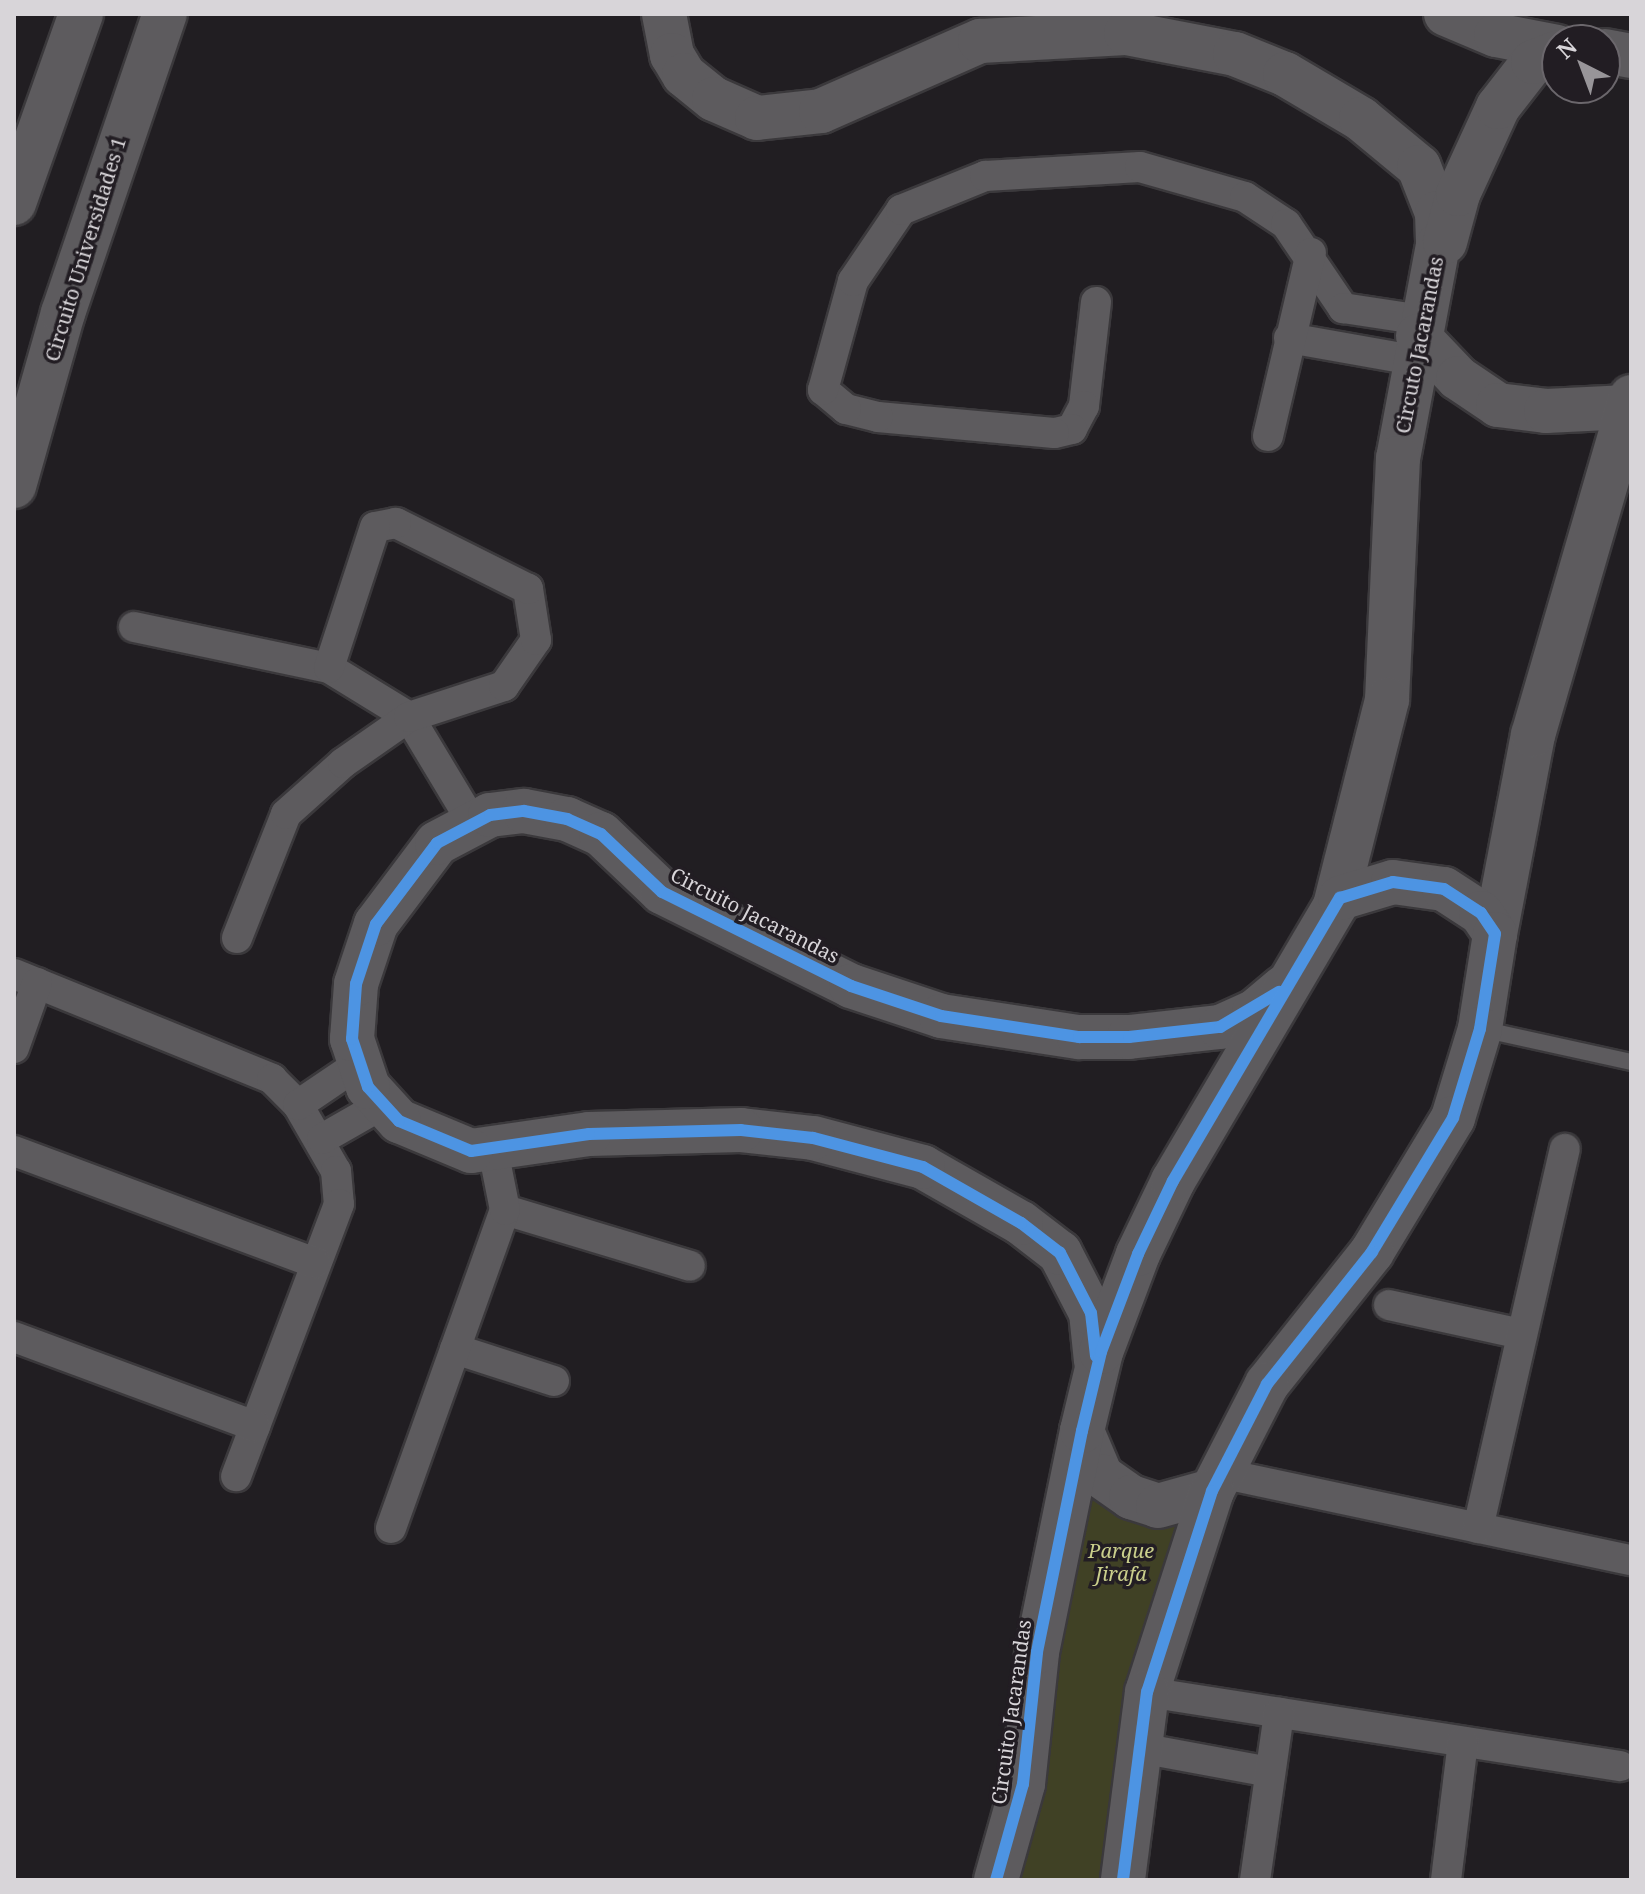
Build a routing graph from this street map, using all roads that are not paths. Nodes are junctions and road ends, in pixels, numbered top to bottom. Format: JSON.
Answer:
{"nodes":[{"id":1,"x":81,"y":14,"type":"edge"},
{"id":2,"x":165,"y":14,"type":"edge"},
{"id":3,"x":664,"y":14,"type":"edge"},
{"id":4,"x":1446,"y":14,"type":"edge"},
{"id":5,"x":1541,"y":46,"type":"edge"},
{"id":6,"x":1541,"y":58,"type":"edge"},
{"id":7,"x":14,"y":203,"type":"edge"},
{"id":8,"x":1311,"y":253,"type":"junction"},
{"id":9,"x":1435,"y":268,"type":"junction"},
{"id":10,"x":1096,"y":302,"type":"dead end"},
{"id":11,"x":1289,"y":338,"type":"junction"},
{"id":12,"x":1417,"y":338,"type":"junction"},
{"id":13,"x":1630,"y":402,"type":"edge"},
{"id":14,"x":1268,"y":436,"type":"dead end"},
{"id":15,"x":14,"y":486,"type":"edge"},
{"id":16,"x":134,"y":627,"type":"dead end"},
{"id":17,"x":329,"y":668,"type":"junction"},
{"id":18,"x":409,"y":717,"type":"junction"},
{"id":19,"x":472,"y":822,"type":"junction"},
{"id":20,"x":1335,"y":906,"type":"junction"},
{"id":21,"x":1495,"y":934,"type":"junction"},
{"id":22,"x":237,"y":938,"type":"dead end"},
{"id":23,"x":26,"y":978,"type":"edge"},
{"id":24,"x":1293,"y":978,"type":"junction"},
{"id":25,"x":1480,"y":1029,"type":"junction"},
{"id":26,"x":14,"y":1048,"type":"edge"},
{"id":27,"x":1631,"y":1062,"type":"edge"},
{"id":28,"x":357,"y":1065,"type":"junction"},
{"id":29,"x":383,"y":1104,"type":"junction"},
{"id":30,"x":298,"y":1105,"type":"junction"},
{"id":31,"x":322,"y":1139,"type":"junction"},
{"id":32,"x":1565,"y":1149,"type":"dead end"},
{"id":33,"x":493,"y":1150,"type":"junction"},
{"id":34,"x":14,"y":1151,"type":"edge"},
{"id":35,"x":505,"y":1210,"type":"junction"},
{"id":36,"x":315,"y":1263,"type":"junction"},
{"id":37,"x":690,"y":1266,"type":"dead end"},
{"id":38,"x":1389,"y":1305,"type":"dead end"},
{"id":39,"x":1521,"y":1334,"type":"junction"},
{"id":40,"x":14,"y":1337,"type":"edge"},
{"id":41,"x":455,"y":1349,"type":"junction"},
{"id":42,"x":1097,"y":1370,"type":"junction"},
{"id":43,"x":554,"y":1381,"type":"dead end"},
{"id":44,"x":255,"y":1426,"type":"junction"},
{"id":45,"x":1082,"y":1431,"type":"junction"},
{"id":46,"x":236,"y":1476,"type":"dead end"},
{"id":47,"x":1216,"y":1482,"type":"junction"},
{"id":48,"x":391,"y":1528,"type":"dead end"},
{"id":49,"x":1478,"y":1528,"type":"junction"},
{"id":50,"x":1631,"y":1560,"type":"edge"},
{"id":51,"x":1147,"y":1692,"type":"junction"},
{"id":52,"x":1279,"y":1713,"type":"junction"},
{"id":53,"x":1463,"y":1742,"type":"junction"},
{"id":54,"x":1140,"y":1748,"type":"junction"},
{"id":55,"x":1620,"y":1766,"type":"dead end"},
{"id":56,"x":1270,"y":1772,"type":"junction"},
{"id":57,"x":996,"y":1880,"type":"edge"},
{"id":58,"x":1123,"y":1880,"type":"edge"},
{"id":59,"x":1255,"y":1880,"type":"edge"},
{"id":60,"x":1446,"y":1880,"type":"edge"}],
"edges":[{"from":1,"to":7,"type":"street"},
{"from":2,"to":15,"type":"street","name":"Circuito Universidades 1"},
{"from":3,"to":9,"type":"street","name":"Circuto Jacarandas"},
{"from":4,"to":5,"type":"street"},
{"from":6,"to":9,"type":"street"},
{"from":8,"to":10,"type":"street"},
{"from":8,"to":11,"type":"street"},
{"from":8,"to":12,"type":"street"},
{"from":9,"to":12,"type":"street","name":"Circuto Jacarandas"},
{"from":11,"to":12,"type":"street"},
{"from":11,"to":14,"type":"street"},
{"from":12,"to":13,"type":"street"},
{"from":12,"to":20,"type":"street","name":"Circuto Jacarandas"},
{"from":13,"to":21,"type":"street"},
{"from":16,"to":17,"type":"street"},
{"from":17,"to":18,"type":"street"},
{"from":17,"to":18,"type":"street"},
{"from":18,"to":19,"type":"street"},
{"from":18,"to":22,"type":"street"},
{"from":19,"to":24,"type":"street","name":"Circuito Jacarandas"},
{"from":19,"to":28,"type":"street","name":"Circuito Jacarandas"},
{"from":20,"to":21,"type":"street"},
{"from":20,"to":24,"type":"street","name":"Circuto Jacarandas"},
{"from":21,"to":25,"type":"street"},
{"from":23,"to":26,"type":"street"},
{"from":23,"to":30,"type":"street"},
{"from":24,"to":42,"type":"street","name":"Circuto Jacarandas"},
{"from":25,"to":27,"type":"lane"},
{"from":25,"to":47,"type":"street"},
{"from":28,"to":29,"type":"street","name":"Circuito Jacarandas"},
{"from":28,"to":30,"type":"street"},
{"from":29,"to":31,"type":"street"},
{"from":29,"to":33,"type":"street","name":"Circuito Jacarandas"},
{"from":30,"to":31,"type":"street"},
{"from":31,"to":36,"type":"street"},
{"from":32,"to":39,"type":"street"},
{"from":33,"to":35,"type":"street"},
{"from":33,"to":42,"type":"street","name":"Circuito Jacarandas"},
{"from":34,"to":36,"type":"street"},
{"from":35,"to":37,"type":"street"},
{"from":35,"to":41,"type":"street"},
{"from":36,"to":44,"type":"street"},
{"from":38,"to":39,"type":"street"},
{"from":39,"to":49,"type":"street"},
{"from":40,"to":44,"type":"street"},
{"from":41,"to":43,"type":"street"},
{"from":41,"to":48,"type":"street"},
{"from":42,"to":45,"type":"street","name":"Circuito Jacarandas"},
{"from":44,"to":46,"type":"street"},
{"from":45,"to":47,"type":"street"},
{"from":45,"to":57,"type":"street","name":"Circuito Jacarandas"},
{"from":47,"to":49,"type":"street"},
{"from":47,"to":51,"type":"street"},
{"from":49,"to":50,"type":"street"},
{"from":51,"to":52,"type":"street"},
{"from":51,"to":54,"type":"street"},
{"from":52,"to":53,"type":"street"},
{"from":52,"to":56,"type":"street"},
{"from":53,"to":55,"type":"street"},
{"from":53,"to":60,"type":"street"},
{"from":54,"to":56,"type":"street"},
{"from":54,"to":58,"type":"street"},
{"from":56,"to":59,"type":"street"}]}
